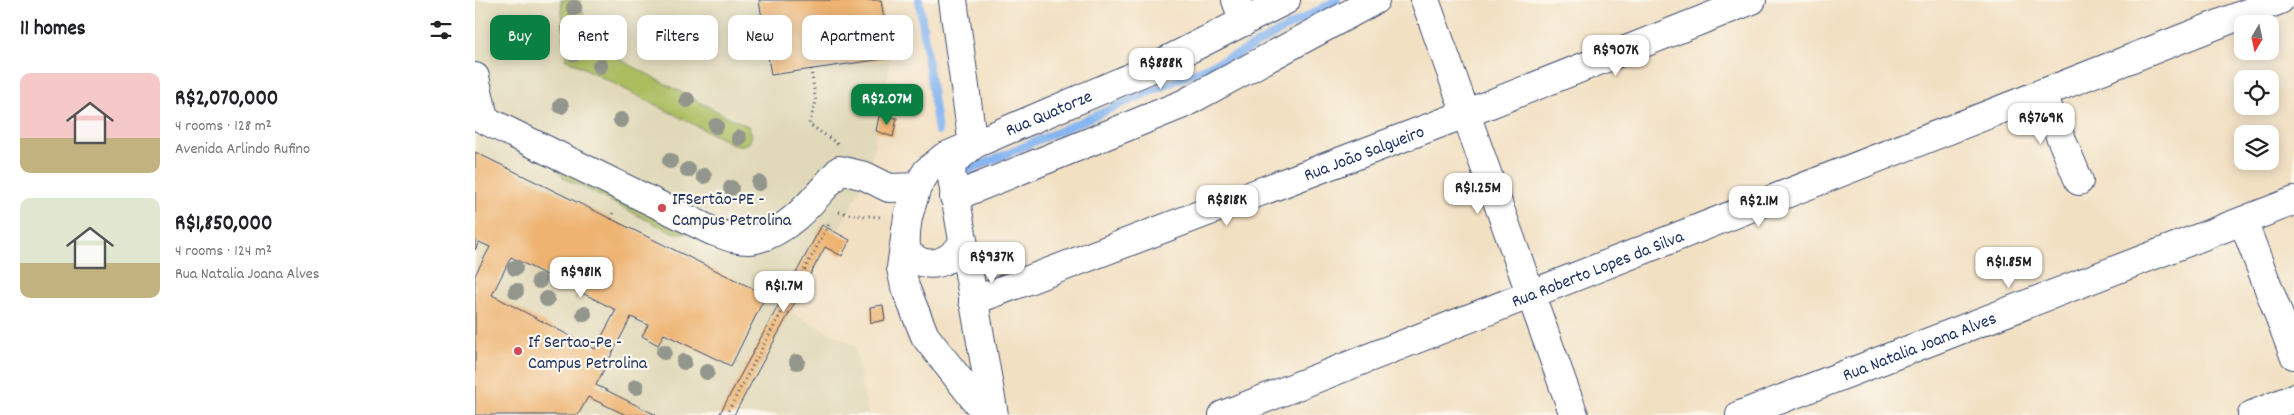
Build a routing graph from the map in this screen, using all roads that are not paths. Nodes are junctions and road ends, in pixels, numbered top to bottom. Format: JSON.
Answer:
{"nodes":[{"id":1,"x":953,"y":0,"type":"edge"},
{"id":2,"x":1286,"y":0,"type":"edge"},
{"id":3,"x":1375,"y":0,"type":"edge"},
{"id":4,"x":1425,"y":0,"type":"edge"},
{"id":5,"x":1752,"y":0,"type":"edge"},
{"id":6,"x":2280,"y":0,"type":"edge"},
{"id":7,"x":1240,"y":11,"type":"edge"},
{"id":8,"x":475,"y":78,"type":"edge"},
{"id":9,"x":2042,"y":94,"type":"junction"},
{"id":10,"x":1465,"y":114,"type":"junction"},
{"id":11,"x":480,"y":117,"type":"edge"},
{"id":12,"x":973,"y":145,"type":"junction"},
{"id":13,"x":2079,"y":181,"type":"dead end"},
{"id":14,"x":917,"y":187,"type":"junction"},
{"id":15,"x":954,"y":197,"type":"junction"},
{"id":16,"x":2294,"y":201,"type":"edge"},
{"id":17,"x":2243,"y":221,"type":"junction"},
{"id":18,"x":907,"y":223,"type":"junction"},
{"id":19,"x":963,"y":244,"type":"junction"},
{"id":20,"x":1529,"y":295,"type":"junction"},
{"id":21,"x":973,"y":301,"type":"junction"},
{"id":22,"x":2294,"y":355,"type":"edge"},
{"id":23,"x":2294,"y":398,"type":"edge"},
{"id":24,"x":987,"y":415,"type":"edge"},
{"id":25,"x":994,"y":415,"type":"edge"},
{"id":26,"x":1223,"y":415,"type":"edge"},
{"id":27,"x":1574,"y":415,"type":"edge"},
{"id":28,"x":1740,"y":415,"type":"edge"},
{"id":29,"x":2252,"y":415,"type":"edge"}],
"edges":[{"from":1,"to":12,"type":"street"},
{"from":2,"to":7,"type":"street","name":"Rua Quatorze"},
{"from":3,"to":15,"type":"street"},
{"from":4,"to":10,"type":"street"},
{"from":5,"to":10,"type":"street","name":"Rua João Salgueiro"},
{"from":6,"to":9,"type":"street","name":"Rua Roberto Lopes da Silva"},
{"from":7,"to":12,"type":"street","name":"Rua Quatorze"},
{"from":8,"to":11,"type":"street"},
{"from":9,"to":13,"type":"street"},
{"from":9,"to":20,"type":"street","name":"Rua Roberto Lopes da Silva"},
{"from":10,"to":20,"type":"street"},
{"from":10,"to":21,"type":"street","name":"Rua João Salgueiro"},
{"from":11,"to":14,"type":"street"},
{"from":12,"to":14,"type":"street","name":"Rua Quatorze"},
{"from":12,"to":15,"type":"street"},
{"from":14,"to":18,"type":"street","name":"Rua Quatorze"},
{"from":15,"to":19,"type":"street"},
{"from":16,"to":17,"type":"street","name":"Rua Natalia Joana Alves"},
{"from":17,"to":22,"type":"street"},
{"from":17,"to":28,"type":"street","name":"Rua Natalia Joana Alves"},
{"from":18,"to":19,"type":"street"},
{"from":18,"to":24,"type":"street"},
{"from":19,"to":21,"type":"street"},
{"from":20,"to":26,"type":"street","name":"Rua Roberto Lopes da Silva"},
{"from":20,"to":27,"type":"street"},
{"from":21,"to":25,"type":"street"},
{"from":23,"to":29,"type":"street"}]}
